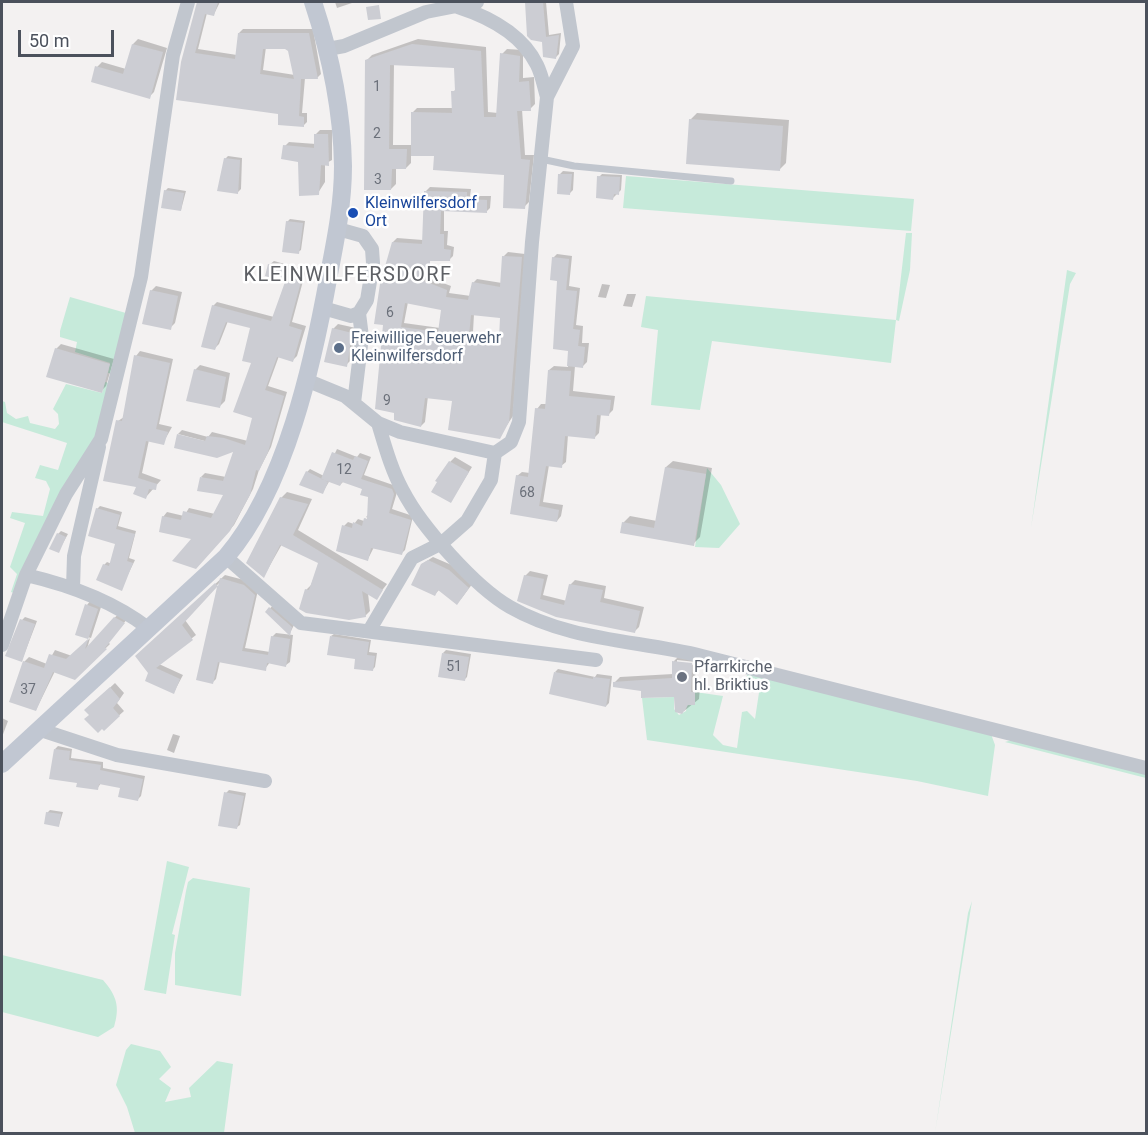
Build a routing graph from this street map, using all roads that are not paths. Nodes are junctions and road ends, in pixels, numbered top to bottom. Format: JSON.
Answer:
{"nodes":[{"id":1,"x":188,"y":2,"type":"edge"},
{"id":2,"x":313,"y":2,"type":"edge"},
{"id":3,"x":477,"y":2,"type":"edge"},
{"id":4,"x":566,"y":2,"type":"edge"},
{"id":5,"x":458,"y":7,"type":"junction"},
{"id":6,"x":328,"y":49,"type":"junction"},
{"id":7,"x":547,"y":97,"type":"junction"},
{"id":8,"x":541,"y":159,"type":"junction"},
{"id":9,"x":731,"y":181,"type":"dead end"},
{"id":10,"x":338,"y":229,"type":"junction"},
{"id":11,"x":323,"y":308,"type":"junction"},
{"id":12,"x":359,"y":313,"type":"junction"},
{"id":13,"x":306,"y":380,"type":"junction"},
{"id":14,"x":354,"y":403,"type":"junction"},
{"id":15,"x":378,"y":423,"type":"junction"},
{"id":16,"x":101,"y":439,"type":"junction"},
{"id":17,"x":495,"y":453,"type":"junction"},
{"id":18,"x":442,"y":543,"type":"junction"},
{"id":19,"x":226,"y":557,"type":"junction"},
{"id":20,"x":26,"y":574,"type":"junction"},
{"id":21,"x":73,"y":588,"type":"junction"},
{"id":22,"x":148,"y":628,"type":"junction"},
{"id":23,"x":369,"y":631,"type":"junction"},
{"id":24,"x":2,"y":645,"type":"edge"},
{"id":25,"x":596,"y":660,"type":"dead end"},
{"id":26,"x":38,"y":729,"type":"junction"},
{"id":27,"x":2,"y":764,"type":"edge"},
{"id":28,"x":1146,"y":768,"type":"edge"},
{"id":29,"x":265,"y":781,"type":"dead end"}],
"edges":[{"from":1,"to":16,"type":"street"},
{"from":2,"to":6,"type":"main road"},
{"from":3,"to":5,"type":"street"},
{"from":4,"to":7,"type":"street"},
{"from":5,"to":6,"type":"street"},
{"from":5,"to":7,"type":"street"},
{"from":6,"to":10,"type":"main road"},
{"from":7,"to":8,"type":"street"},
{"from":8,"to":9,"type":"lane"},
{"from":8,"to":17,"type":"street"},
{"from":10,"to":11,"type":"main road"},
{"from":10,"to":12,"type":"street"},
{"from":11,"to":12,"type":"street"},
{"from":11,"to":13,"type":"main road"},
{"from":12,"to":14,"type":"street"},
{"from":13,"to":14,"type":"street"},
{"from":13,"to":19,"type":"main road"},
{"from":14,"to":15,"type":"street"},
{"from":15,"to":17,"type":"street"},
{"from":15,"to":18,"type":"street"},
{"from":16,"to":20,"type":"street"},
{"from":16,"to":21,"type":"street"},
{"from":17,"to":18,"type":"street"},
{"from":18,"to":23,"type":"street"},
{"from":18,"to":28,"type":"street"},
{"from":19,"to":22,"type":"main road"},
{"from":19,"to":23,"type":"street"},
{"from":20,"to":21,"type":"street"},
{"from":20,"to":24,"type":"street"},
{"from":21,"to":22,"type":"street"},
{"from":22,"to":26,"type":"main road"},
{"from":23,"to":25,"type":"street"},
{"from":26,"to":27,"type":"main road"},
{"from":26,"to":29,"type":"street"}]}
